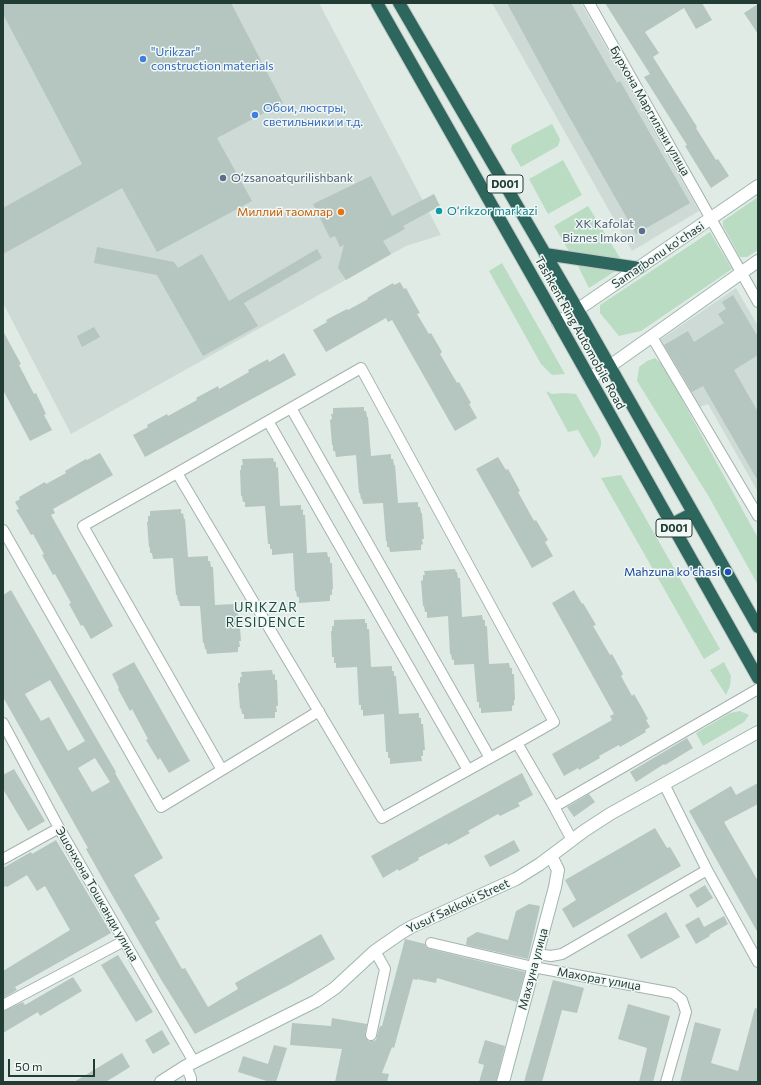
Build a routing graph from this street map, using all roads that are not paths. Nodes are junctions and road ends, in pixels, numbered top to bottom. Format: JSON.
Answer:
{"nodes":[{"id":1,"x":376,"y":3,"type":"edge"},
{"id":2,"x":399,"y":3,"type":"edge"},
{"id":3,"x":589,"y":3,"type":"edge"},
{"id":4,"x":758,"y":186,"type":"edge"},
{"id":5,"x":711,"y":219,"type":"junction"},
{"id":6,"x":545,"y":254,"type":"junction"},
{"id":7,"x":758,"y":261,"type":"edge"},
{"id":8,"x":638,"y":268,"type":"junction"},
{"id":9,"x":741,"y":272,"type":"junction"},
{"id":10,"x":758,"y":302,"type":"edge"},
{"id":11,"x":578,"y":310,"type":"junction"},
{"id":12,"x":558,"y":323,"type":"junction"},
{"id":13,"x":652,"y":337,"type":"junction"},
{"id":14,"x":610,"y":366,"type":"junction"},
{"id":15,"x":589,"y":378,"type":"junction"},
{"id":16,"x":291,"y":408,"type":"junction"},
{"id":17,"x":268,"y":421,"type":"junction"},
{"id":18,"x":177,"y":473,"type":"junction"},
{"id":19,"x":693,"y":512,"type":"junction"},
{"id":20,"x":758,"y":516,"type":"edge"},
{"id":21,"x":672,"y":524,"type":"junction"},
{"id":22,"x":3,"y":530,"type":"edge"},
{"id":23,"x":758,"y":626,"type":"edge"},
{"id":24,"x":758,"y":678,"type":"edge"},
{"id":25,"x":758,"y":689,"type":"edge"},
{"id":26,"x":319,"y":711,"type":"junction"},
{"id":27,"x":3,"y":723,"type":"edge"},
{"id":28,"x":758,"y":732,"type":"edge"},
{"id":29,"x":517,"y":743,"type":"junction"},
{"id":30,"x":490,"y":758,"type":"junction"},
{"id":31,"x":222,"y":770,"type":"junction"},
{"id":32,"x":468,"y":770,"type":"junction"},
{"id":33,"x":664,"y":784,"type":"junction"},
{"id":34,"x":554,"y":808,"type":"junction"},
{"id":35,"x":59,"y":828,"type":"junction"},
{"id":36,"x":572,"y":840,"type":"junction"},
{"id":37,"x":551,"y":856,"type":"junction"},
{"id":38,"x":3,"y":859,"type":"edge"},
{"id":39,"x":707,"y":870,"type":"junction"},
{"id":40,"x":124,"y":941,"type":"junction"},
{"id":41,"x":431,"y":942,"type":"dead end"},
{"id":42,"x":375,"y":952,"type":"junction"},
{"id":43,"x":537,"y":954,"type":"junction"},
{"id":44,"x":758,"y":962,"type":"edge"},
{"id":45,"x":533,"y":967,"type":"junction"},
{"id":46,"x":3,"y":1005,"type":"edge"},
{"id":47,"x":371,"y":1036,"type":"dead end"},
{"id":48,"x":190,"y":1064,"type":"junction"},
{"id":49,"x":161,"y":1082,"type":"edge"},
{"id":50,"x":191,"y":1082,"type":"edge"},
{"id":51,"x":502,"y":1082,"type":"edge"},
{"id":52,"x":666,"y":1082,"type":"edge"}],
"edges":[{"from":1,"to":12,"type":"highway","name":"Tashkent Ring Automobile Road","number":"D001"},
{"from":2,"to":6,"type":"highway","name":"Tashkent Ring Automobile Road","number":"D001"},
{"from":3,"to":5,"type":"street","name":"Бурхона Маргилани улица"},
{"from":4,"to":5,"type":"street","name":"Samarbonu ko'chasi"},
{"from":5,"to":8,"type":"street","name":"Samarbonu ko'chasi"},
{"from":5,"to":9,"type":"street","name":"Бурхона Маргилани улица"},
{"from":6,"to":8,"type":"highway"},
{"from":6,"to":11,"type":"highway","name":"Tashkent Ring Automobile Road","number":"D001"},
{"from":7,"to":9,"type":"street"},
{"from":8,"to":11,"type":"street","name":"Samarbonu ko'chasi"},
{"from":9,"to":10,"type":"street","name":"Бурхона Маргилани улица"},
{"from":9,"to":13,"type":"street"},
{"from":11,"to":12,"type":"street","name":"Samarbonu ko'chasi"},
{"from":11,"to":14,"type":"highway","name":"Tashkent Ring Automobile Road","number":"D001"},
{"from":12,"to":15,"type":"highway","name":"Tashkent Ring Automobile Road","number":"D001"},
{"from":13,"to":14,"type":"street"},
{"from":13,"to":20,"type":"street"},
{"from":14,"to":15,"type":"street"},
{"from":14,"to":19,"type":"highway","name":"Tashkent Ring Automobile Road","number":"D001"},
{"from":15,"to":21,"type":"highway","name":"Tashkent Ring Automobile Road","number":"D001"},
{"from":16,"to":17,"type":"street"},
{"from":16,"to":29,"type":"street"},
{"from":16,"to":30,"type":"street"},
{"from":17,"to":18,"type":"street"},
{"from":17,"to":32,"type":"street"},
{"from":18,"to":26,"type":"street"},
{"from":18,"to":31,"type":"street"},
{"from":19,"to":21,"type":"highway"},
{"from":19,"to":23,"type":"highway","name":"Tashkent Ring Automobile Road","number":"D001"},
{"from":21,"to":24,"type":"highway","name":"Tashkent Ring Automobile Road","number":"D001"},
{"from":22,"to":31,"type":"street"},
{"from":25,"to":34,"type":"street"},
{"from":26,"to":31,"type":"street"},
{"from":26,"to":32,"type":"street"},
{"from":27,"to":35,"type":"street","name":"Эшонхона Тошканди улица"},
{"from":28,"to":33,"type":"street","name":"Yusuf Sakkoki Street"},
{"from":29,"to":30,"type":"street"},
{"from":29,"to":34,"type":"street"},
{"from":30,"to":32,"type":"street"},
{"from":33,"to":36,"type":"street","name":"Yusuf Sakkoki Street"},
{"from":33,"to":39,"type":"street"},
{"from":34,"to":36,"type":"street"},
{"from":35,"to":38,"type":"street"},
{"from":35,"to":40,"type":"street","name":"Эшонхона Тошканди улица"},
{"from":36,"to":37,"type":"street","name":"Yusuf Sakkoki Street"},
{"from":37,"to":42,"type":"street","name":"Yusuf Sakkoki Street"},
{"from":37,"to":43,"type":"street","name":"Махзуна улица"},
{"from":39,"to":43,"type":"street"},
{"from":39,"to":44,"type":"street"},
{"from":40,"to":46,"type":"street"},
{"from":40,"to":48,"type":"street","name":"Эшонхона Тошканди улица"},
{"from":41,"to":45,"type":"street","name":"Махорат улица"},
{"from":42,"to":47,"type":"street"},
{"from":42,"to":48,"type":"street","name":"Yusuf Sakkoki Street"},
{"from":43,"to":45,"type":"street","name":"Махзуна улица"},
{"from":45,"to":51,"type":"street","name":"Махзуна улица"},
{"from":45,"to":52,"type":"street","name":"Махорат улица"},
{"from":48,"to":49,"type":"street","name":"Yusuf Sakkoki Street"},
{"from":48,"to":50,"type":"street","name":"Эшонхона Тошканди улица"}]}
